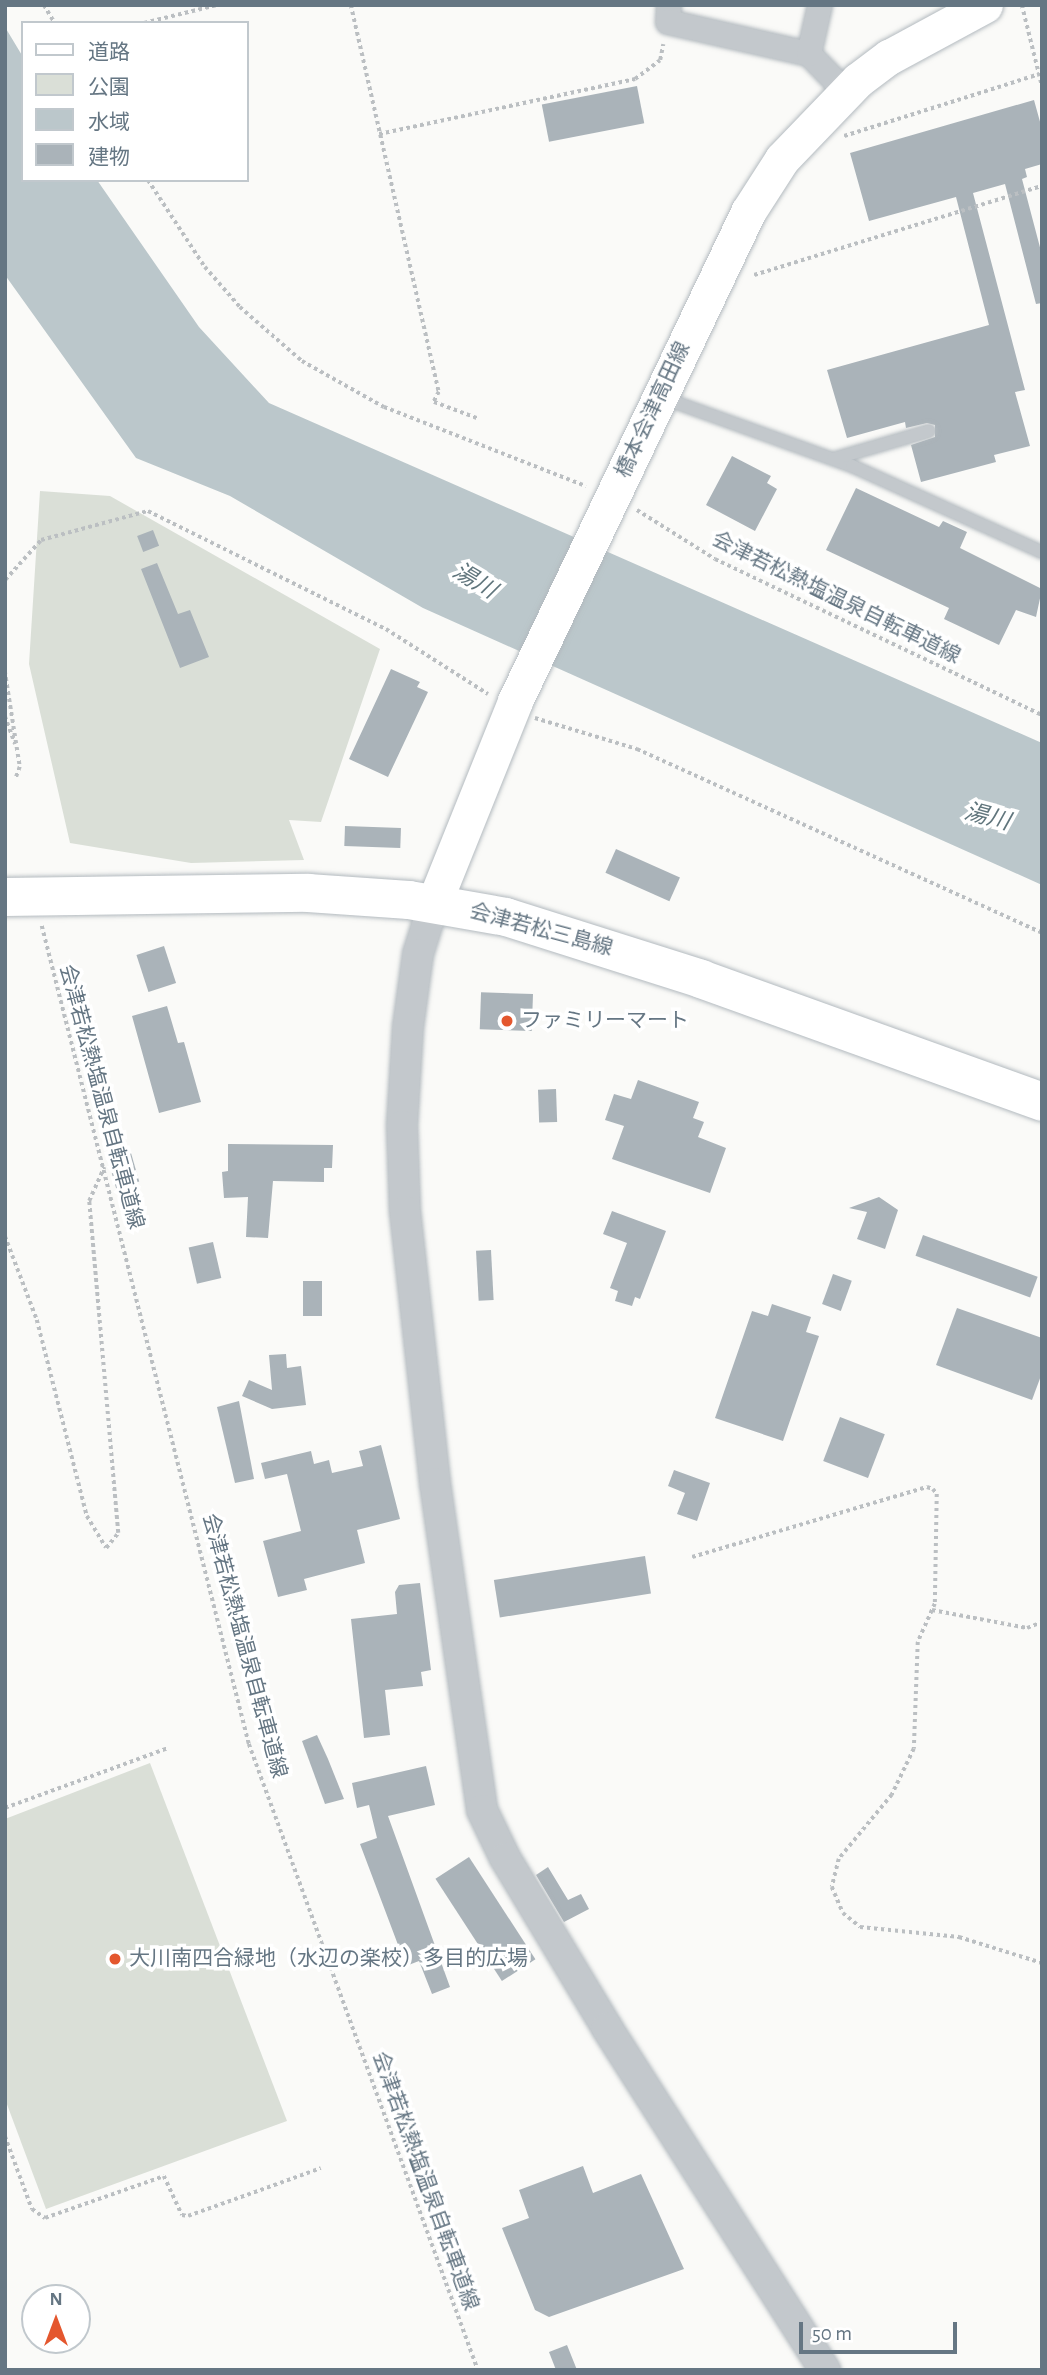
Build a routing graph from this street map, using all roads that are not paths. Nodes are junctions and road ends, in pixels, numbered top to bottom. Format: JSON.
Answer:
{"nodes":[{"id":1,"x":820,"y":5,"type":"edge"},
{"id":2,"x":985,"y":5,"type":"edge"},
{"id":3,"x":668,"y":13,"type":"edge"},
{"id":4,"x":809,"y":54,"type":"junction"},
{"id":5,"x":846,"y":92,"type":"junction"},
{"id":6,"x":659,"y":397,"type":"junction"},
{"id":7,"x":929,"y":431,"type":"dead end"},
{"id":8,"x":833,"y":459,"type":"junction"},
{"id":9,"x":1042,"y":552,"type":"edge"},
{"id":10,"x":433,"y":903,"type":"junction"},
{"id":11,"x":21,"y":906,"type":"edge"},
{"id":12,"x":1042,"y":1102,"type":"edge"},
{"id":13,"x":825,"y":2370,"type":"edge"}],
"edges":[{"from":1,"to":4,"type":"street"},
{"from":2,"to":5,"type":"main road","name":"橋本会津高田線"},
{"from":3,"to":4,"type":"street"},
{"from":4,"to":5,"type":"street"},
{"from":5,"to":6,"type":"main road","name":"橋本会津高田線"},
{"from":6,"to":8,"type":"lane"},
{"from":6,"to":10,"type":"main road","name":"橋本会津高田線"},
{"from":7,"to":8,"type":"lane"},
{"from":8,"to":9,"type":"lane"},
{"from":10,"to":11,"type":"main road","name":"会津若松三島線"},
{"from":10,"to":12,"type":"main road","name":"会津若松三島線"},
{"from":10,"to":13,"type":"street"}]}
